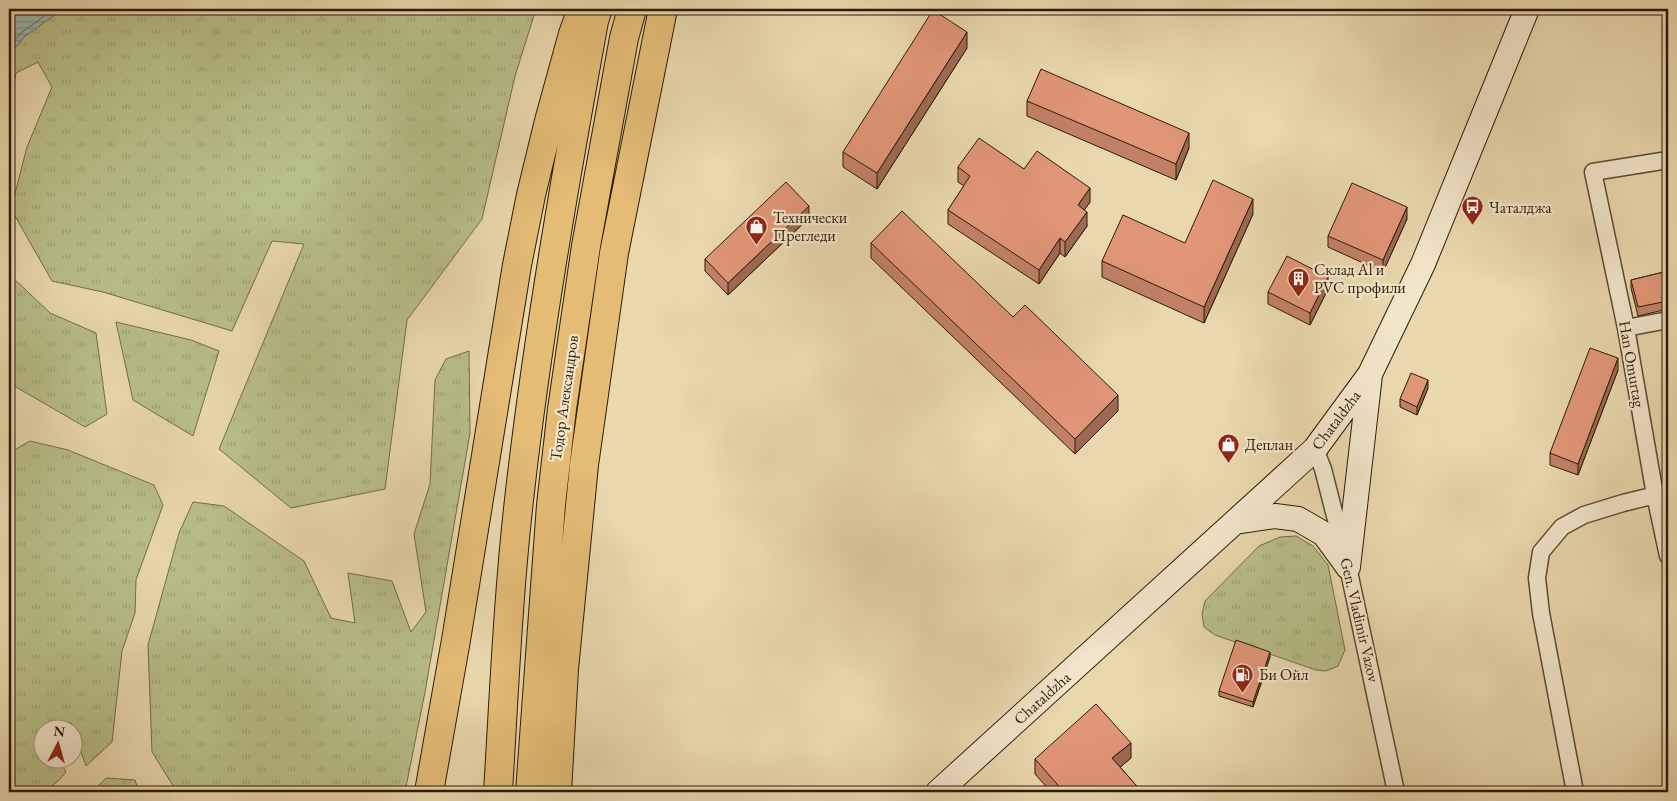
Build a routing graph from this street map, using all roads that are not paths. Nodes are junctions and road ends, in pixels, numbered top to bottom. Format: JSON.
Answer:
{"nodes":[{"id":1,"x":582,"y":9,"type":"edge"},
{"id":2,"x":598,"y":9,"type":"edge"},
{"id":3,"x":632,"y":9,"type":"edge"},
{"id":4,"x":663,"y":9,"type":"edge"},
{"id":5,"x":1527,"y":9,"type":"edge"},
{"id":6,"x":1668,"y":160,"type":"edge"},
{"id":7,"x":1668,"y":320,"type":"edge"},
{"id":8,"x":1626,"y":328,"type":"junction"},
{"id":9,"x":1370,"y":374,"type":"junction"},
{"id":10,"x":1315,"y":449,"type":"junction"},
{"id":11,"x":1662,"y":493,"type":"edge"},
{"id":12,"x":1235,"y":522,"type":"junction"},
{"id":13,"x":1668,"y":556,"type":"edge"},
{"id":14,"x":1348,"y":567,"type":"junction"},
{"id":15,"x":429,"y":792,"type":"edge"},
{"id":16,"x":498,"y":792,"type":"edge"},
{"id":17,"x":530,"y":792,"type":"edge"},
{"id":18,"x":558,"y":792,"type":"edge"},
{"id":19,"x":938,"y":792,"type":"edge"},
{"id":20,"x":1396,"y":792,"type":"edge"},
{"id":21,"x":1575,"y":792,"type":"edge"}],
"edges":[{"from":1,"to":15,"type":"highway"},
{"from":2,"to":16,"type":"highway","name":"Тодор Александров"},
{"from":3,"to":17,"type":"highway","name":"Тодор Александров"},
{"from":4,"to":18,"type":"highway"},
{"from":5,"to":9,"type":"main road","name":"Chataldzha"},
{"from":6,"to":8,"type":"street","name":"Han Omurtag"},
{"from":7,"to":8,"type":"street"},
{"from":8,"to":11,"type":"street","name":"Han Omurtag"},
{"from":9,"to":10,"type":"main road","name":"Chataldzha"},
{"from":9,"to":14,"type":"main road"},
{"from":10,"to":12,"type":"main road","name":"Chataldzha"},
{"from":10,"to":14,"type":"street","name":"Gen. Vladimir Vazov"},
{"from":11,"to":13,"type":"street","name":"Han Omurtag"},
{"from":11,"to":21,"type":"street"},
{"from":12,"to":14,"type":"main road"},
{"from":12,"to":19,"type":"main road","name":"Chataldzha"},
{"from":14,"to":20,"type":"street","name":"Gen. Vladimir Vazov"}]}
